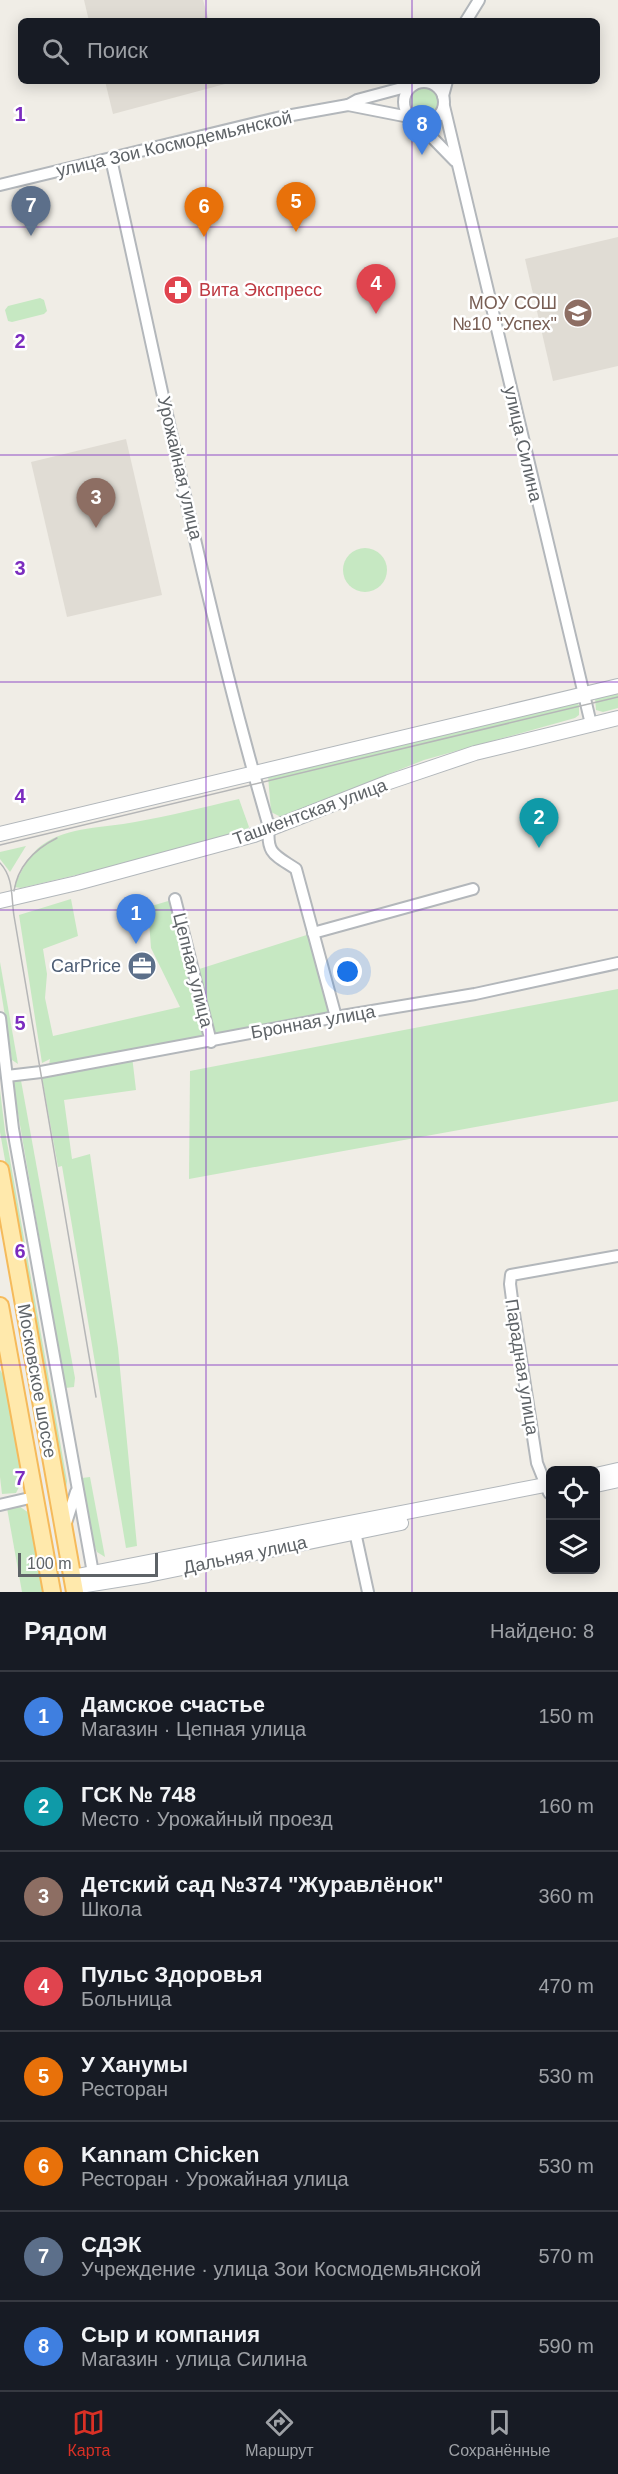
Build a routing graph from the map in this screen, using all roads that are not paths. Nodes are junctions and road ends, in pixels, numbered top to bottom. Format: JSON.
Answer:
{"nodes":[{"id":1,"x":479,"y":0,"type":"edge"},
{"id":2,"x":468,"y":18,"type":"edge"},
{"id":3,"x":414,"y":84,"type":"edge"},
{"id":4,"x":417,"y":84,"type":"edge"},
{"id":5,"x":433,"y":84,"type":"edge"},
{"id":6,"x":447,"y":84,"type":"edge"},
{"id":7,"x":444,"y":101,"type":"junction"},
{"id":8,"x":348,"y":105,"type":"junction"},
{"id":9,"x":413,"y":119,"type":"junction"},
{"id":10,"x":111,"y":159,"type":"junction"},
{"id":11,"x":457,"y":163,"type":"junction"},
{"id":12,"x":0,"y":185,"type":"edge"},
{"id":13,"x":618,"y":686,"type":"edge"},
{"id":14,"x":583,"y":695,"type":"junction"},
{"id":15,"x":618,"y":718,"type":"edge"},
{"id":16,"x":591,"y":724,"type":"junction"},
{"id":17,"x":254,"y":775,"type":"junction"},
{"id":18,"x":270,"y":827,"type":"junction"},
{"id":19,"x":0,"y":834,"type":"edge"},
{"id":20,"x":473,"y":889,"type":"dead end"},
{"id":21,"x":175,"y":899,"type":"dead end"},
{"id":22,"x":0,"y":901,"type":"edge"},
{"id":23,"x":313,"y":933,"type":"junction"},
{"id":24,"x":618,"y":963,"type":"edge"},
{"id":25,"x":336,"y":1017,"type":"junction"},
{"id":26,"x":0,"y":1022,"type":"edge"},
{"id":27,"x":211,"y":1042,"type":"junction"},
{"id":28,"x":7,"y":1076,"type":"junction"},
{"id":29,"x":0,"y":1170,"type":"edge"},
{"id":30,"x":618,"y":1256,"type":"edge"},
{"id":31,"x":0,"y":1306,"type":"edge"},
{"id":32,"x":618,"y":1470,"type":"edge"},
{"id":33,"x":600,"y":1474,"type":"edge"},
{"id":34,"x":618,"y":1480,"type":"edge"},
{"id":35,"x":546,"y":1482,"type":"edge"},
{"id":36,"x":600,"y":1484,"type":"edge"},
{"id":37,"x":76,"y":1490,"type":"junction"},
{"id":38,"x":546,"y":1490,"type":"edge"},
{"id":39,"x":546,"y":1490,"type":"edge"},
{"id":40,"x":34,"y":1497,"type":"junction"},
{"id":41,"x":0,"y":1504,"type":"edge"},
{"id":42,"x":64,"y":1529,"type":"junction"},
{"id":43,"x":356,"y":1532,"type":"junction"},
{"id":44,"x":97,"y":1583,"type":"edge"},
{"id":45,"x":74,"y":1586,"type":"edge"},
{"id":46,"x":51,"y":1589,"type":"edge"},
{"id":47,"x":368,"y":1592,"type":"edge"}],
"edges":[{"from":1,"to":2,"type":"street"},
{"from":3,"to":8,"type":"street","name":"улица Зои Космодемьянской"},
{"from":4,"to":9,"type":"street"},
{"from":5,"to":7,"type":"street"},
{"from":6,"to":7,"type":"street"},
{"from":7,"to":9,"type":"street"},
{"from":7,"to":11,"type":"street","name":"улица Силина"},
{"from":8,"to":9,"type":"street","name":"улица Зои Космодемьянской"},
{"from":8,"to":10,"type":"street","name":"улица Зои Космодемьянской"},
{"from":9,"to":11,"type":"street"},
{"from":10,"to":12,"type":"street","name":"улица Зои Космодемьянской"},
{"from":10,"to":17,"type":"street","name":"Урожайная улица"},
{"from":11,"to":14,"type":"street","name":"улица Силина"},
{"from":13,"to":14,"type":"main road"},
{"from":14,"to":16,"type":"street","name":"улица Силина"},
{"from":14,"to":17,"type":"main road"},
{"from":15,"to":16,"type":"main road","name":"Ташкентская улица"},
{"from":16,"to":18,"type":"main road","name":"Ташкентская улица"},
{"from":17,"to":18,"type":"street","name":"Урожайная улица"},
{"from":17,"to":19,"type":"main road"},
{"from":18,"to":22,"type":"main road","name":"Ташкентская улица"},
{"from":18,"to":23,"type":"street"},
{"from":20,"to":23,"type":"street"},
{"from":21,"to":27,"type":"street","name":"Цепная улица"},
{"from":23,"to":25,"type":"street"},
{"from":24,"to":25,"type":"street","name":"Бронная улица"},
{"from":25,"to":27,"type":"street","name":"Бронная улица"},
{"from":26,"to":28,"type":"street"},
{"from":27,"to":28,"type":"street","name":"Бронная улица"},
{"from":28,"to":37,"type":"street"},
{"from":29,"to":42,"type":"main road","name":"Московское шоссе"},
{"from":30,"to":35,"type":"street","name":"Парадная улица"},
{"from":31,"to":40,"type":"main road","name":"Московское шоссе"},
{"from":32,"to":33,"type":"main road"},
{"from":34,"to":36,"type":"main road"},
{"from":37,"to":42,"type":"street"},
{"from":37,"to":44,"type":"street"},
{"from":38,"to":43,"type":"main road","name":"Дальняя улица"},
{"from":39,"to":44,"type":"main road","name":"Дальняя улица"},
{"from":40,"to":41,"type":"street"},
{"from":40,"to":46,"type":"main road","name":"Московское шоссе"},
{"from":42,"to":45,"type":"main road","name":"Московское шоссе"},
{"from":43,"to":44,"type":"main road","name":"Дальняя улица"},
{"from":43,"to":47,"type":"street"},
{"from":44,"to":45,"type":"main road","name":"Дальняя улица"},
{"from":45,"to":46,"type":"main road","name":"Дальняя улица"}]}
